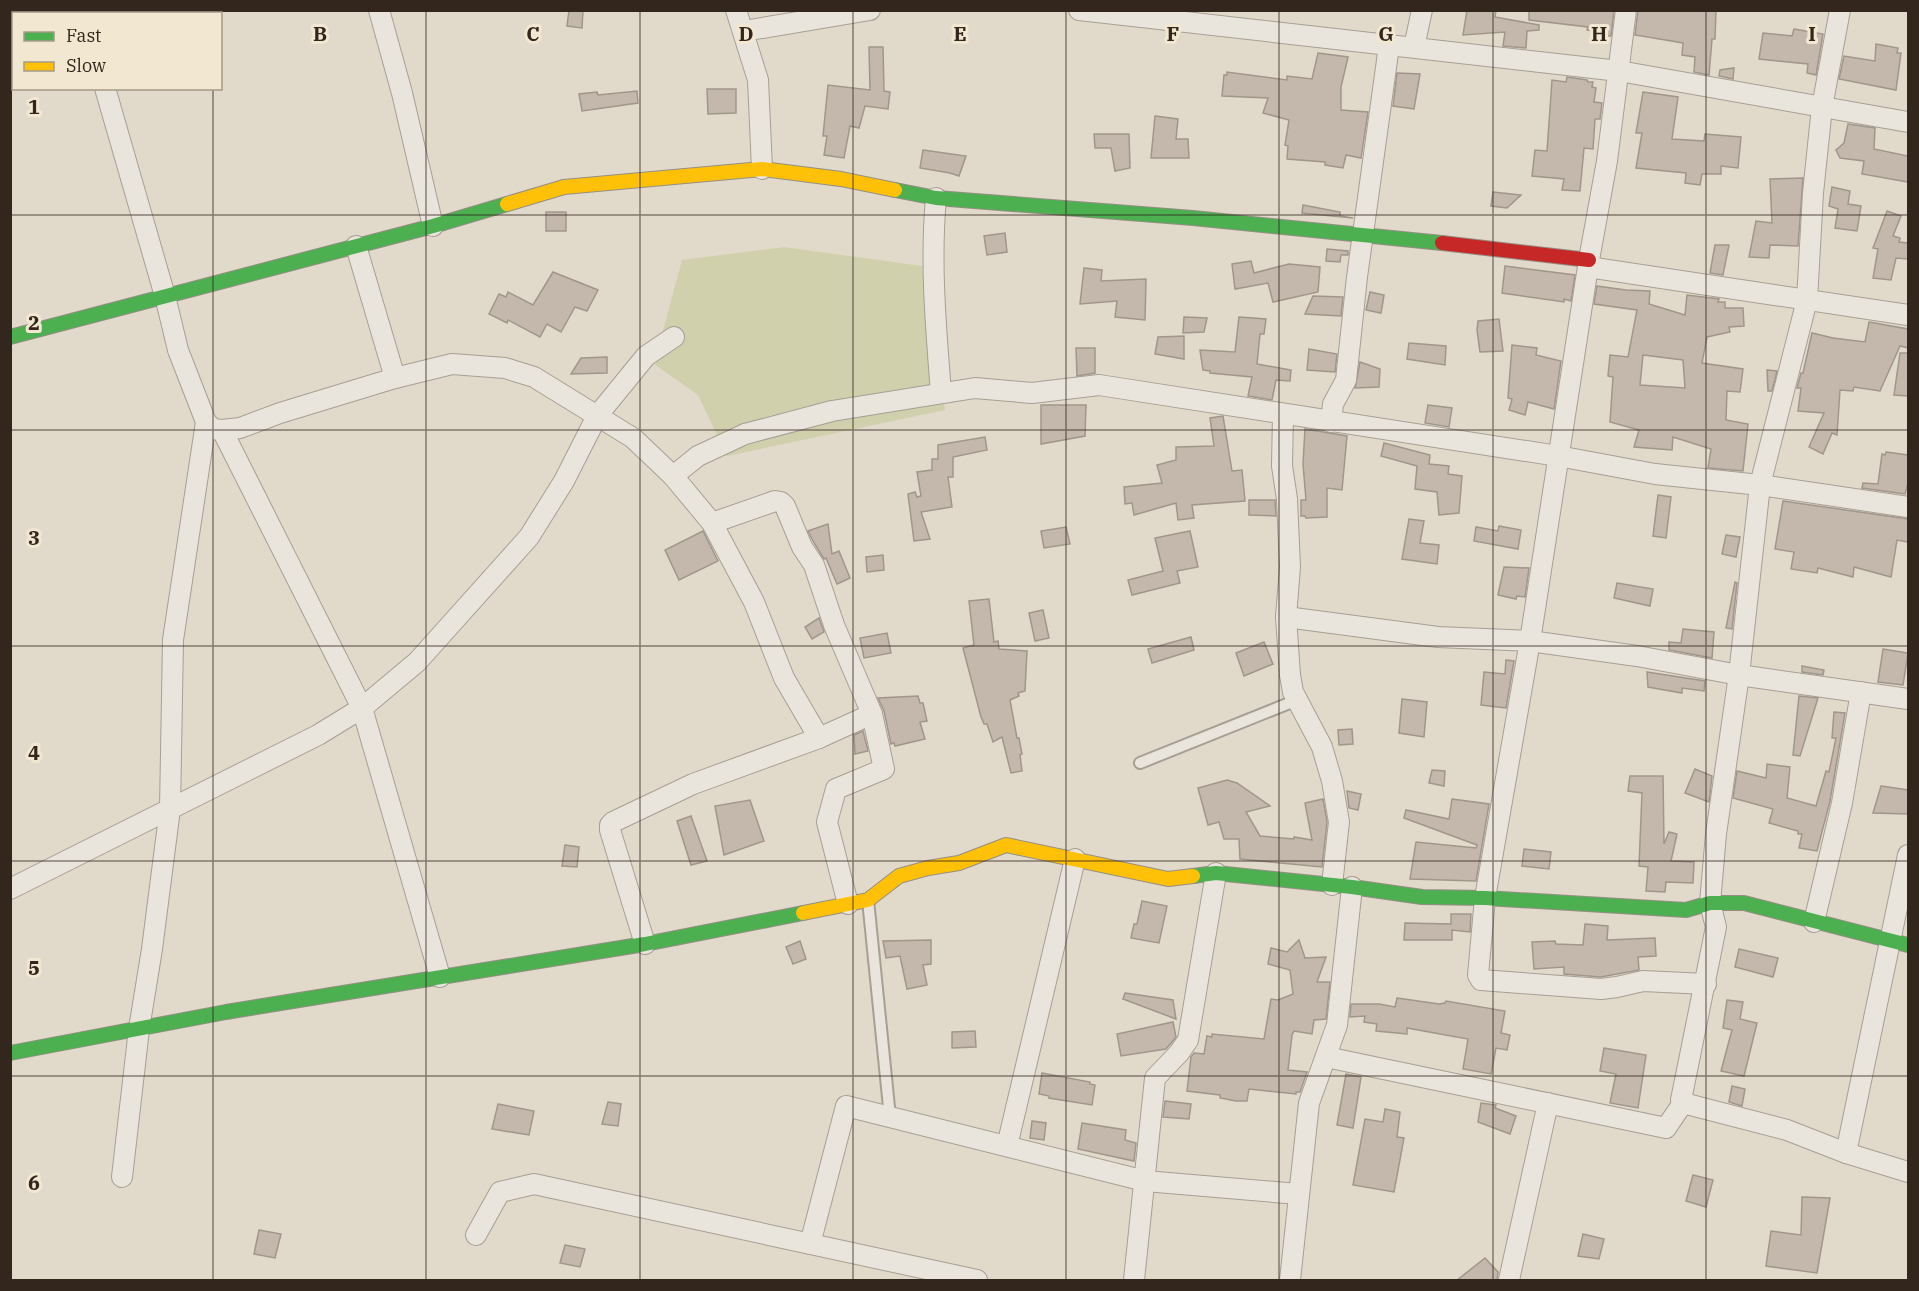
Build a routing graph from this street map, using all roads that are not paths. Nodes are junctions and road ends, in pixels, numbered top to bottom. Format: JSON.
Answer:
{"nodes":[{"id":1,"x":379,"y":10,"type":"edge"},
{"id":2,"x":736,"y":10,"type":"edge"},
{"id":3,"x":870,"y":10,"type":"edge"},
{"id":4,"x":1079,"y":10,"type":"edge"},
{"id":5,"x":1422,"y":10,"type":"edge"},
{"id":6,"x":1626,"y":10,"type":"edge"},
{"id":7,"x":1840,"y":10,"type":"edge"},
{"id":8,"x":744,"y":32,"type":"junction"},
{"id":9,"x":1389,"y":46,"type":"junction"},
{"id":10,"x":1414,"y":47,"type":"junction"},
{"id":11,"x":1619,"y":71,"type":"junction"},
{"id":12,"x":106,"y":90,"type":"edge"},
{"id":13,"x":1822,"y":107,"type":"junction"},
{"id":14,"x":1908,"y":122,"type":"edge"},
{"id":15,"x":762,"y":169,"type":"junction"},
{"id":16,"x":936,"y":198,"type":"junction"},
{"id":17,"x":433,"y":226,"type":"junction"},
{"id":18,"x":1363,"y":236,"type":"junction"},
{"id":19,"x":356,"y":246,"type":"junction"},
{"id":20,"x":1589,"y":264,"type":"junction"},
{"id":21,"x":165,"y":296,"type":"junction"},
{"id":22,"x":1807,"y":300,"type":"junction"},
{"id":23,"x":1908,"y":315,"type":"edge"},
{"id":24,"x":10,"y":337,"type":"edge"},
{"id":25,"x":674,"y":337,"type":"dead end"},
{"id":26,"x":395,"y":378,"type":"junction"},
{"id":27,"x":941,"y":393,"type":"junction"},
{"id":28,"x":1283,"y":414,"type":"junction"},
{"id":29,"x":597,"y":416,"type":"junction"},
{"id":30,"x":1331,"y":422,"type":"junction"},
{"id":31,"x":214,"y":426,"type":"junction"},
{"id":32,"x":1558,"y":456,"type":"junction"},
{"id":33,"x":673,"y":476,"type":"junction"},
{"id":34,"x":1760,"y":485,"type":"junction"},
{"id":35,"x":1908,"y":507,"type":"edge"},
{"id":36,"x":712,"y":523,"type":"junction"},
{"id":37,"x":1286,"y":617,"type":"junction"},
{"id":38,"x":1530,"y":641,"type":"junction"},
{"id":39,"x":1739,"y":675,"type":"junction"},
{"id":40,"x":1861,"y":692,"type":"junction"},
{"id":41,"x":1908,"y":699,"type":"edge"},
{"id":42,"x":1297,"y":700,"type":"junction"},
{"id":43,"x":362,"y":708,"type":"junction"},
{"id":44,"x":872,"y":714,"type":"junction"},
{"id":45,"x":819,"y":738,"type":"junction"},
{"id":46,"x":1140,"y":763,"type":"dead end"},
{"id":47,"x":170,"y":809,"type":"junction"},
{"id":48,"x":1908,"y":855,"type":"edge"},
{"id":49,"x":1075,"y":859,"type":"junction"},
{"id":50,"x":1216,"y":873,"type":"junction"},
{"id":51,"x":1332,"y":885,"type":"junction"},
{"id":52,"x":1352,"y":887,"type":"junction"},
{"id":53,"x":10,"y":889,"type":"edge"},
{"id":54,"x":1485,"y":898,"type":"junction"},
{"id":55,"x":868,"y":900,"type":"junction"},
{"id":56,"x":1710,"y":903,"type":"junction"},
{"id":57,"x":848,"y":904,"type":"junction"},
{"id":58,"x":1814,"y":922,"type":"junction"},
{"id":59,"x":1899,"y":943,"type":"edge"},
{"id":60,"x":645,"y":944,"type":"junction"},
{"id":61,"x":440,"y":977,"type":"junction"},
{"id":62,"x":1706,"y":984,"type":"junction"},
{"id":63,"x":139,"y":1029,"type":"junction"},
{"id":64,"x":10,"y":1053,"type":"edge"},
{"id":65,"x":1326,"y":1057,"type":"junction"},
{"id":66,"x":1548,"y":1103,"type":"junction"},
{"id":67,"x":1683,"y":1103,"type":"junction"},
{"id":68,"x":890,"y":1117,"type":"junction"},
{"id":69,"x":1007,"y":1146,"type":"junction"},
{"id":70,"x":1846,"y":1153,"type":"junction"},
{"id":71,"x":1908,"y":1172,"type":"edge"},
{"id":72,"x":122,"y":1176,"type":"dead end"},
{"id":73,"x":1145,"y":1181,"type":"junction"},
{"id":74,"x":1299,"y":1194,"type":"junction"},
{"id":75,"x":476,"y":1235,"type":"dead end"},
{"id":76,"x":810,"y":1244,"type":"junction"},
{"id":77,"x":977,"y":1281,"type":"edge"},
{"id":78,"x":1134,"y":1281,"type":"edge"},
{"id":79,"x":1290,"y":1281,"type":"edge"},
{"id":80,"x":1509,"y":1281,"type":"edge"}],
"edges":[{"from":1,"to":17,"type":"street"},
{"from":2,"to":8,"type":"street"},
{"from":3,"to":8,"type":"street"},
{"from":4,"to":9,"type":"street"},
{"from":5,"to":10,"type":"street"},
{"from":6,"to":11,"type":"street"},
{"from":7,"to":13,"type":"street"},
{"from":8,"to":15,"type":"street"},
{"from":9,"to":10,"type":"street"},
{"from":9,"to":18,"type":"street"},
{"from":10,"to":11,"type":"street"},
{"from":11,"to":13,"type":"street"},
{"from":11,"to":20,"type":"street"},
{"from":12,"to":21,"type":"street"},
{"from":13,"to":14,"type":"street"},
{"from":13,"to":22,"type":"street"},
{"from":15,"to":16,"type":"street"},
{"from":15,"to":17,"type":"street"},
{"from":16,"to":18,"type":"street"},
{"from":16,"to":27,"type":"street"},
{"from":17,"to":19,"type":"street"},
{"from":18,"to":20,"type":"street"},
{"from":18,"to":30,"type":"street"},
{"from":19,"to":21,"type":"street"},
{"from":19,"to":26,"type":"street"},
{"from":20,"to":22,"type":"street"},
{"from":20,"to":32,"type":"street"},
{"from":21,"to":24,"type":"street"},
{"from":21,"to":31,"type":"street"},
{"from":22,"to":23,"type":"street"},
{"from":22,"to":34,"type":"street"},
{"from":25,"to":29,"type":"street"},
{"from":26,"to":29,"type":"street"},
{"from":26,"to":31,"type":"street"},
{"from":27,"to":28,"type":"street"},
{"from":27,"to":33,"type":"street"},
{"from":28,"to":30,"type":"street"},
{"from":28,"to":37,"type":"street"},
{"from":29,"to":33,"type":"street"},
{"from":29,"to":43,"type":"street"},
{"from":30,"to":32,"type":"street"},
{"from":31,"to":43,"type":"street"},
{"from":31,"to":47,"type":"street"},
{"from":32,"to":34,"type":"street"},
{"from":32,"to":38,"type":"street"},
{"from":33,"to":36,"type":"street"},
{"from":34,"to":35,"type":"street"},
{"from":34,"to":39,"type":"street"},
{"from":36,"to":44,"type":"street"},
{"from":36,"to":45,"type":"street"},
{"from":37,"to":38,"type":"street"},
{"from":37,"to":42,"type":"street"},
{"from":38,"to":39,"type":"street"},
{"from":38,"to":54,"type":"street"},
{"from":39,"to":40,"type":"street"},
{"from":39,"to":56,"type":"street"},
{"from":40,"to":41,"type":"street"},
{"from":40,"to":58,"type":"street"},
{"from":42,"to":46,"type":"lane"},
{"from":42,"to":51,"type":"street"},
{"from":43,"to":47,"type":"street"},
{"from":43,"to":61,"type":"street"},
{"from":44,"to":45,"type":"street"},
{"from":44,"to":57,"type":"street"},
{"from":45,"to":60,"type":"street"},
{"from":47,"to":53,"type":"street"},
{"from":47,"to":63,"type":"street"},
{"from":48,"to":59,"type":"street"},
{"from":49,"to":50,"type":"street"},
{"from":49,"to":55,"type":"street"},
{"from":49,"to":69,"type":"street"},
{"from":50,"to":51,"type":"street"},
{"from":50,"to":73,"type":"street"},
{"from":51,"to":52,"type":"street"},
{"from":52,"to":54,"type":"street"},
{"from":52,"to":65,"type":"street"},
{"from":54,"to":56,"type":"street"},
{"from":54,"to":62,"type":"street"},
{"from":55,"to":57,"type":"street"},
{"from":55,"to":68,"type":"lane"},
{"from":56,"to":58,"type":"street"},
{"from":56,"to":62,"type":"street"},
{"from":57,"to":60,"type":"street"},
{"from":58,"to":59,"type":"street"},
{"from":59,"to":70,"type":"street"},
{"from":60,"to":61,"type":"street"},
{"from":61,"to":63,"type":"street"},
{"from":62,"to":67,"type":"street"},
{"from":63,"to":64,"type":"street"},
{"from":63,"to":72,"type":"street"},
{"from":65,"to":66,"type":"street"},
{"from":65,"to":74,"type":"street"},
{"from":66,"to":67,"type":"street"},
{"from":66,"to":80,"type":"street"},
{"from":67,"to":70,"type":"street"},
{"from":68,"to":69,"type":"street"},
{"from":68,"to":76,"type":"street"},
{"from":69,"to":73,"type":"street"},
{"from":70,"to":71,"type":"street"},
{"from":73,"to":74,"type":"street"},
{"from":73,"to":78,"type":"street"},
{"from":74,"to":79,"type":"street"},
{"from":75,"to":76,"type":"street"},
{"from":76,"to":77,"type":"street"}]}
